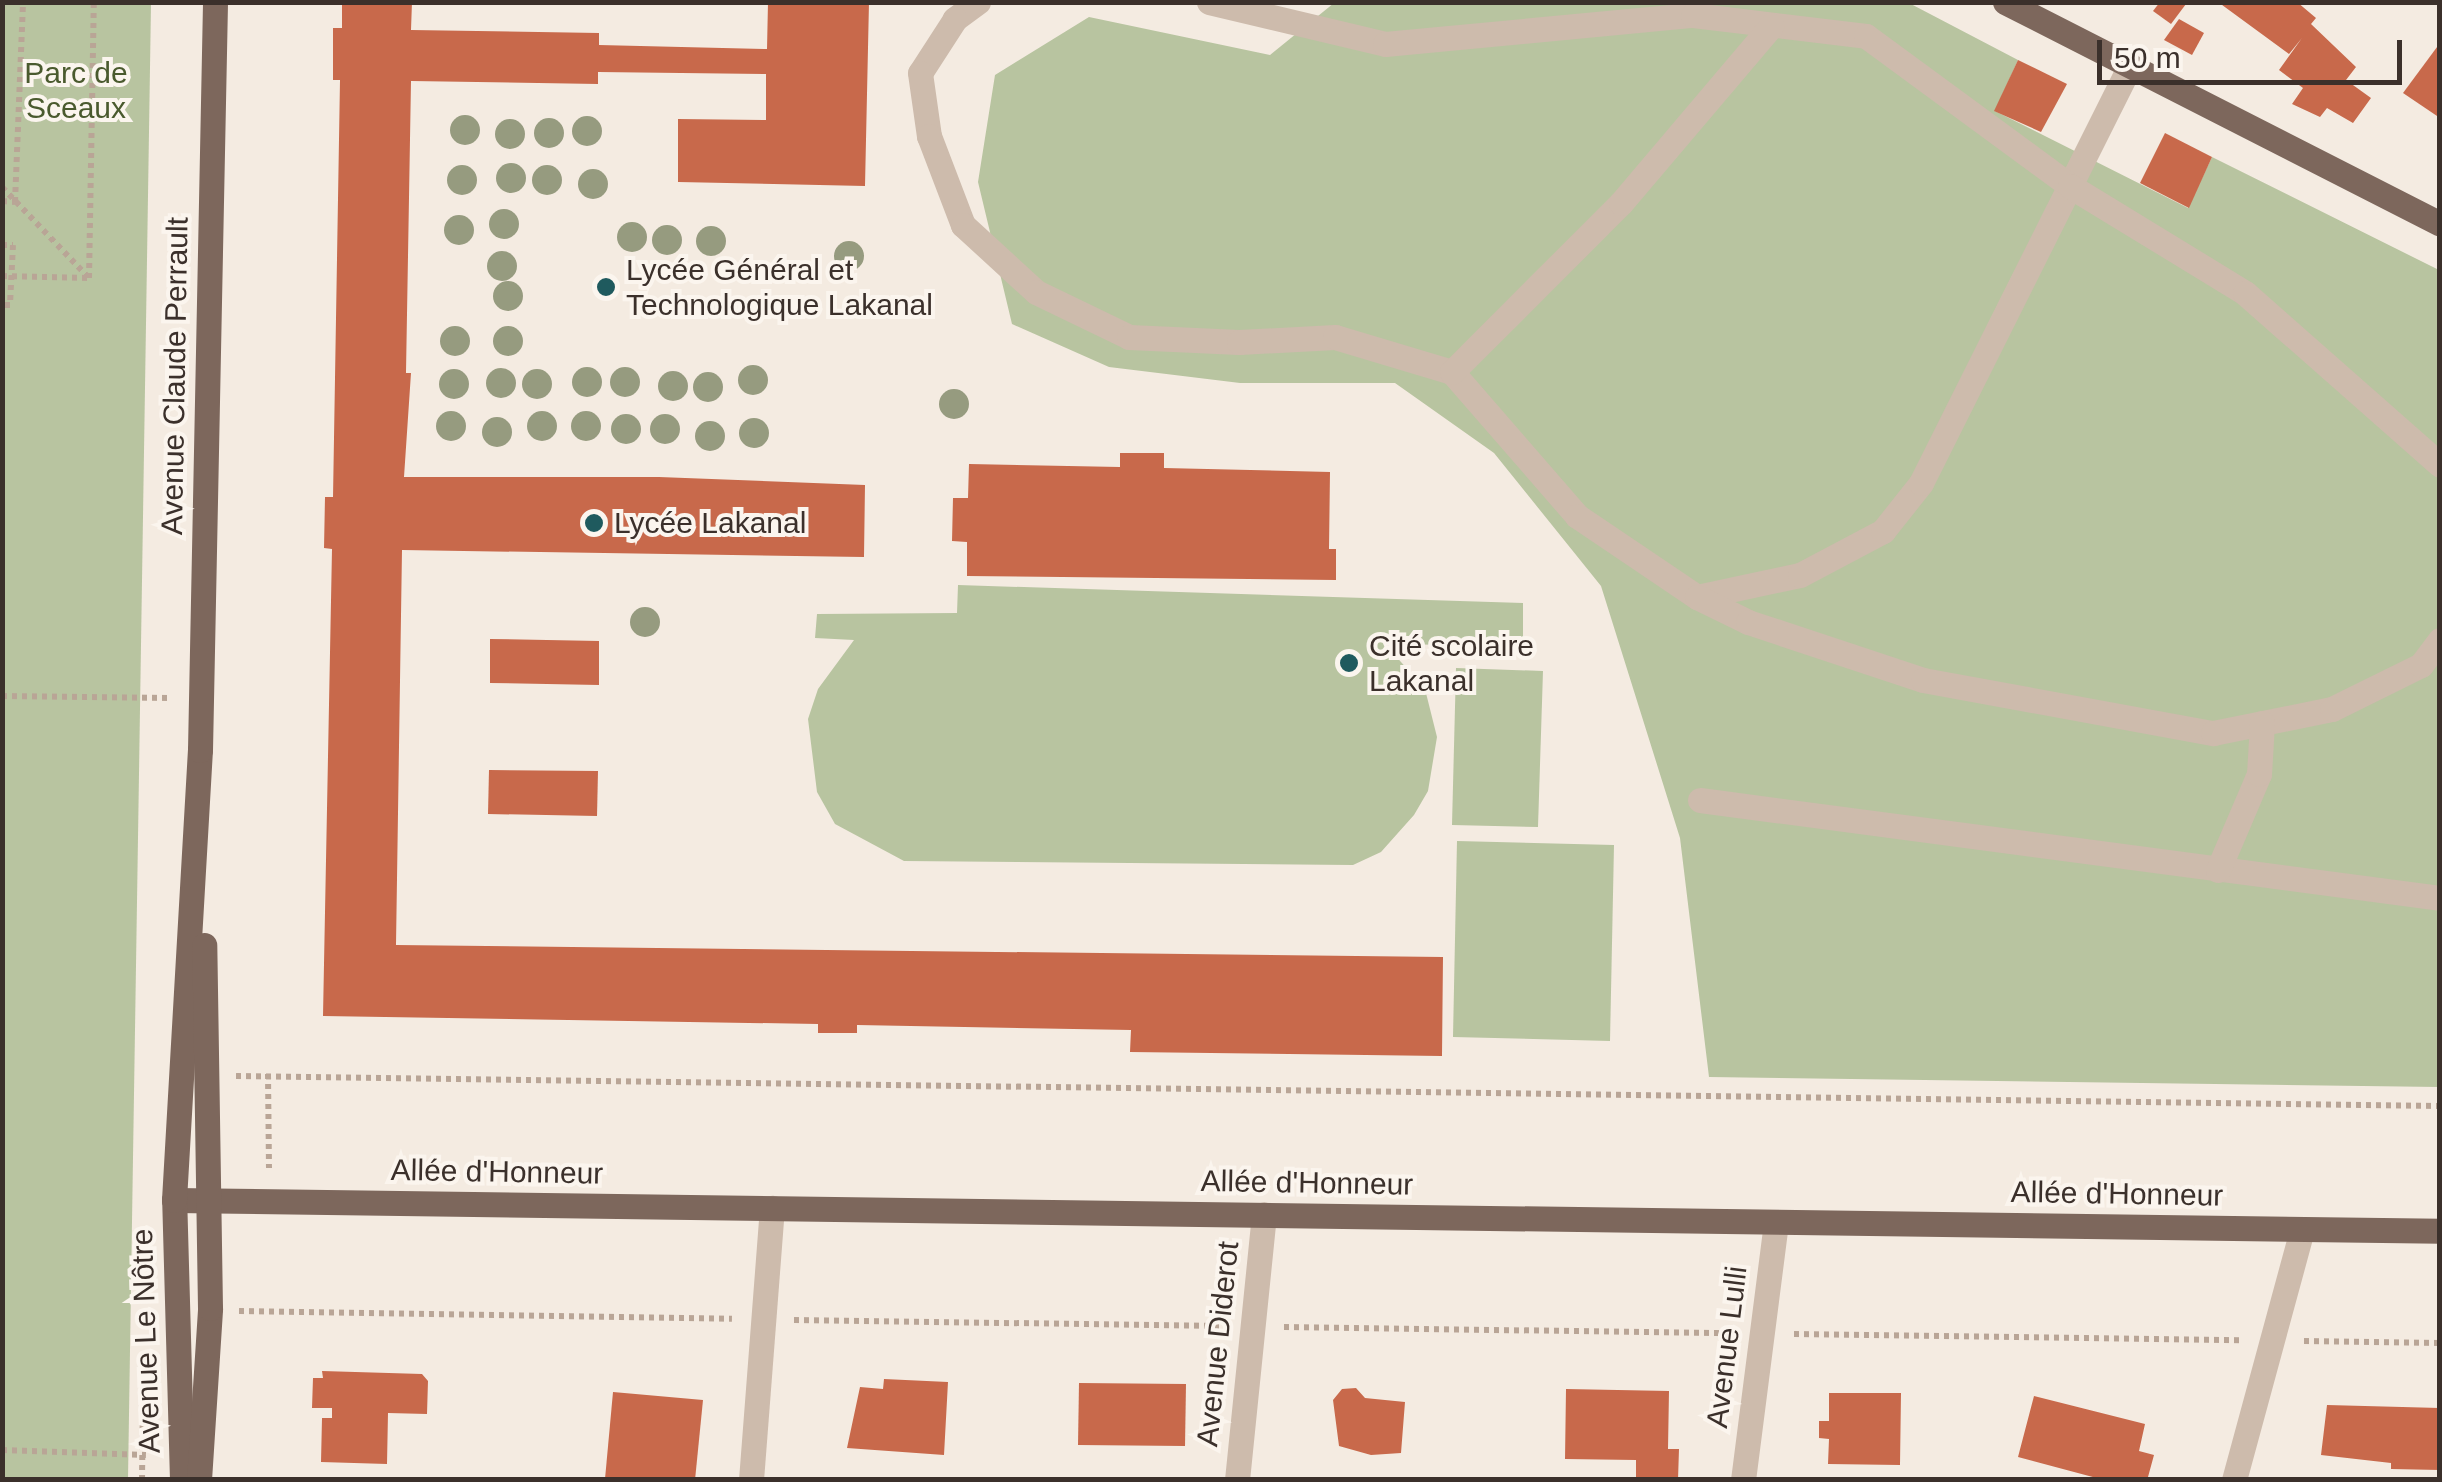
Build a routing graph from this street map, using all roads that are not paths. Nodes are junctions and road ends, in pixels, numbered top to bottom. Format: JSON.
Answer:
{"nodes":[{"id":1,"x":215,"y":2,"type":"edge"},
{"id":2,"x":978,"y":2,"type":"edge"},
{"id":3,"x":1209,"y":2,"type":"edge"},
{"id":4,"x":2006,"y":2,"type":"edge"},
{"id":5,"x":1772,"y":25,"type":"junction"},
{"id":6,"x":2130,"y":65,"type":"junction"},
{"id":7,"x":2070,"y":186,"type":"junction"},
{"id":8,"x":2440,"y":224,"type":"edge"},
{"id":9,"x":1452,"y":372,"type":"junction"},
{"id":10,"x":2440,"y":466,"type":"edge"},
{"id":11,"x":1697,"y":597,"type":"junction"},
{"id":12,"x":2440,"y":640,"type":"edge"},
{"id":13,"x":2430,"y":663,"type":"edge"},
{"id":14,"x":2262,"y":724,"type":"junction"},
{"id":15,"x":200,"y":750,"type":"junction"},
{"id":16,"x":1700,"y":800,"type":"dead end"},
{"id":17,"x":2218,"y":870,"type":"junction"},
{"id":18,"x":2440,"y":898,"type":"edge"},
{"id":19,"x":174,"y":1200,"type":"junction"},
{"id":20,"x":209,"y":1200,"type":"junction"},
{"id":21,"x":772,"y":1208,"type":"junction"},
{"id":22,"x":1264,"y":1214,"type":"junction"},
{"id":23,"x":1776,"y":1224,"type":"junction"},
{"id":24,"x":2302,"y":1229,"type":"junction"},
{"id":25,"x":2440,"y":1231,"type":"edge"},
{"id":26,"x":182,"y":1480,"type":"edge"},
{"id":27,"x":199,"y":1480,"type":"edge"},
{"id":28,"x":751,"y":1480,"type":"edge"},
{"id":29,"x":1237,"y":1480,"type":"edge"},
{"id":30,"x":1743,"y":1480,"type":"edge"},
{"id":31,"x":2234,"y":1480,"type":"edge"}],
"edges":[{"from":1,"to":15,"type":"main road","name":"Avenue Claude Perrault"},
{"from":2,"to":9,"type":"street"},
{"from":3,"to":5,"type":"street"},
{"from":4,"to":6,"type":"main road"},
{"from":5,"to":7,"type":"street"},
{"from":5,"to":9,"type":"street"},
{"from":6,"to":7,"type":"street"},
{"from":6,"to":8,"type":"main road"},
{"from":7,"to":10,"type":"street"},
{"from":7,"to":11,"type":"street"},
{"from":9,"to":11,"type":"street"},
{"from":11,"to":14,"type":"street"},
{"from":12,"to":13,"type":"street"},
{"from":13,"to":14,"type":"street"},
{"from":14,"to":17,"type":"street"},
{"from":15,"to":19,"type":"main road","name":"Avenue Claude Perrault"},
{"from":15,"to":20,"type":"main road","name":"Avenue Claude Perrault"},
{"from":16,"to":17,"type":"street"},
{"from":17,"to":18,"type":"street"},
{"from":19,"to":20,"type":"main road","name":"Allée d'Honneur"},
{"from":19,"to":26,"type":"main road","name":"Avenue Le Nôtre"},
{"from":20,"to":21,"type":"main road","name":"Allée d'Honneur"},
{"from":20,"to":27,"type":"main road","name":"Avenue Le Nôtre"},
{"from":21,"to":22,"type":"main road","name":"Allée d'Honneur"},
{"from":21,"to":28,"type":"street"},
{"from":22,"to":23,"type":"main road","name":"Allée d'Honneur"},
{"from":22,"to":29,"type":"street","name":"Avenue Diderot"},
{"from":23,"to":24,"type":"main road","name":"Allée d'Honneur"},
{"from":23,"to":30,"type":"street","name":"Avenue Lulli"},
{"from":24,"to":25,"type":"main road","name":"Allée d'Honneur"},
{"from":24,"to":31,"type":"street"}]}
